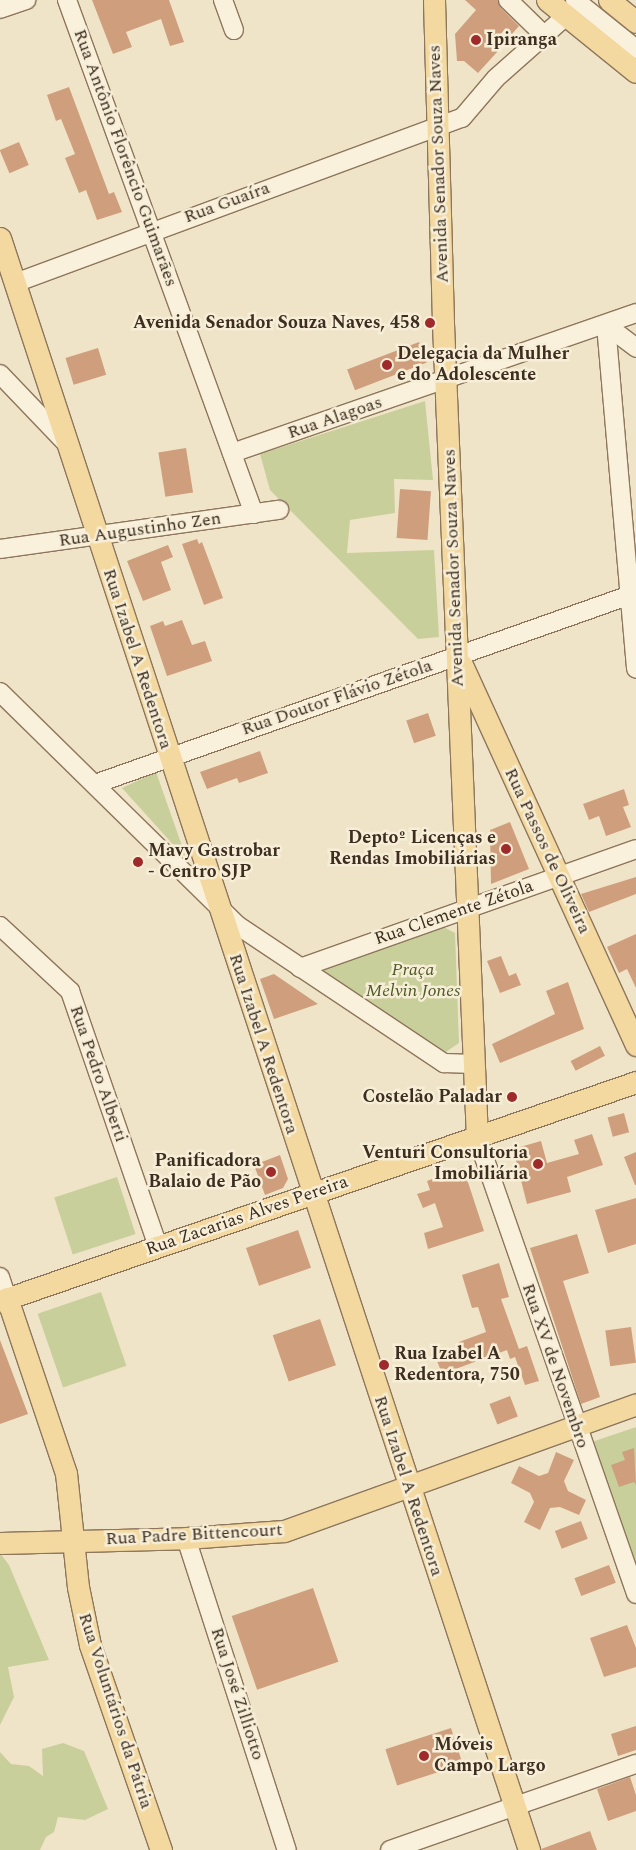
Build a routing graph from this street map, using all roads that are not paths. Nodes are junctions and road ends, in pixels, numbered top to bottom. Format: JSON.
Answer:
{"nodes":[{"id":1,"x":26,"y":0,"type":"edge"},
{"id":2,"x":67,"y":0,"type":"edge"},
{"id":3,"x":223,"y":0,"type":"edge"},
{"id":4,"x":508,"y":0,"type":"edge"},
{"id":5,"x":547,"y":0,"type":"edge"},
{"id":6,"x":609,"y":0,"type":"edge"},
{"id":7,"x":436,"y":1,"type":"edge"},
{"id":8,"x":570,"y":8,"type":"edge"},
{"id":9,"x":0,"y":9,"type":"edge"},
{"id":10,"x":636,"y":22,"type":"edge"},
{"id":11,"x":234,"y":30,"type":"dead end"},
{"id":12,"x":544,"y":35,"type":"junction"},
{"id":13,"x":636,"y":49,"type":"edge"},
{"id":14,"x":636,"y":72,"type":"edge"},
{"id":15,"x":440,"y":126,"type":"junction"},
{"id":16,"x":151,"y":231,"type":"junction"},
{"id":17,"x":0,"y":238,"type":"edge"},
{"id":18,"x":15,"y":283,"type":"junction"},
{"id":19,"x":636,"y":313,"type":"edge"},
{"id":20,"x":606,"y":326,"type":"junction"},
{"id":21,"x":636,"y":348,"type":"edge"},
{"id":22,"x":0,"y":374,"type":"edge"},
{"id":23,"x":446,"y":380,"type":"junction"},
{"id":24,"x":67,"y":444,"type":"junction"},
{"id":25,"x":232,"y":453,"type":"junction"},
{"id":26,"x":279,"y":510,"type":"dead end"},
{"id":27,"x":254,"y":514,"type":"junction"},
{"id":28,"x":97,"y":536,"type":"junction"},
{"id":29,"x":0,"y":549,"type":"edge"},
{"id":30,"x":633,"y":594,"type":"edge"},
{"id":31,"x":457,"y":656,"type":"junction"},
{"id":32,"x":636,"y":669,"type":"edge"},
{"id":33,"x":0,"y":692,"type":"edge"},
{"id":34,"x":169,"y":757,"type":"junction"},
{"id":35,"x":96,"y":784,"type":"junction"},
{"id":36,"x":636,"y":849,"type":"edge"},
{"id":37,"x":558,"y":876,"type":"junction"},
{"id":38,"x":468,"y":908,"type":"junction"},
{"id":39,"x":220,"y":911,"type":"junction"},
{"id":40,"x":0,"y":926,"type":"edge"},
{"id":41,"x":300,"y":968,"type":"junction"},
{"id":42,"x":636,"y":1045,"type":"edge"},
{"id":43,"x":474,"y":1064,"type":"junction"},
{"id":44,"x":636,"y":1082,"type":"edge"},
{"id":45,"x":477,"y":1137,"type":"junction"},
{"id":46,"x":312,"y":1194,"type":"junction"},
{"id":47,"x":158,"y":1247,"type":"junction"},
{"id":48,"x":0,"y":1277,"type":"edge"},
{"id":49,"x":4,"y":1300,"type":"edge"},
{"id":50,"x":636,"y":1404,"type":"edge"},
{"id":51,"x":575,"y":1427,"type":"junction"},
{"id":52,"x":409,"y":1488,"type":"junction"},
{"id":53,"x":186,"y":1538,"type":"junction"},
{"id":54,"x":74,"y":1541,"type":"junction"},
{"id":55,"x":0,"y":1543,"type":"edge"},
{"id":56,"x":636,"y":1594,"type":"edge"},
{"id":57,"x":636,"y":1764,"type":"edge"},
{"id":58,"x":514,"y":1806,"type":"junction"},
{"id":59,"x":161,"y":1850,"type":"edge"},
{"id":60,"x":287,"y":1850,"type":"edge"},
{"id":61,"x":390,"y":1850,"type":"edge"},
{"id":62,"x":529,"y":1850,"type":"edge"}],
"edges":[{"from":1,"to":9,"type":"street"},
{"from":2,"to":16,"type":"street","name":"Rua Antônio Florêncio Guimarães"},
{"from":3,"to":11,"type":"street"},
{"from":4,"to":12,"type":"street"},
{"from":5,"to":8,"type":"main road"},
{"from":6,"to":10,"type":"main road"},
{"from":7,"to":15,"type":"main road","name":"Avenida Senador Souza Naves"},
{"from":8,"to":12,"type":"street","name":"Rua Guaíra"},
{"from":8,"to":13,"type":"street"},
{"from":8,"to":14,"type":"main road"},
{"from":12,"to":15,"type":"street","name":"Rua Guaíra"},
{"from":15,"to":16,"type":"street","name":"Rua Guaíra"},
{"from":15,"to":23,"type":"main road","name":"Avenida Senador Souza Naves"},
{"from":16,"to":18,"type":"street","name":"Rua Guaíra"},
{"from":16,"to":25,"type":"street","name":"Rua Antônio Florêncio Guimarães"},
{"from":17,"to":18,"type":"main road","name":"Rua Izabel A Redentora"},
{"from":18,"to":24,"type":"main road","name":"Rua Izabel A Redentora"},
{"from":19,"to":20,"type":"street","name":"Rua Alagoas"},
{"from":20,"to":21,"type":"street"},
{"from":20,"to":23,"type":"street","name":"Rua Alagoas"},
{"from":20,"to":30,"type":"street"},
{"from":22,"to":24,"type":"street"},
{"from":23,"to":25,"type":"street","name":"Rua Alagoas"},
{"from":23,"to":31,"type":"main road","name":"Avenida Senador Souza Naves"},
{"from":24,"to":28,"type":"main road","name":"Rua Izabel A Redentora"},
{"from":25,"to":27,"type":"street","name":"Rua Antônio Florêncio Guimarães"},
{"from":26,"to":27,"type":"street","name":"Rua Augustinho Zen"},
{"from":27,"to":28,"type":"street","name":"Rua Augustinho Zen"},
{"from":28,"to":29,"type":"street","name":"Rua Augustinho Zen"},
{"from":28,"to":34,"type":"main road","name":"Rua Izabel A Redentora"},
{"from":30,"to":31,"type":"street","name":"Rua Doutor Flávio Zétola"},
{"from":30,"to":32,"type":"street"},
{"from":31,"to":34,"type":"street","name":"Rua Doutor Flávio Zétola"},
{"from":31,"to":37,"type":"main road","name":"Rua Passos de Oliveira"},
{"from":31,"to":38,"type":"main road","name":"Avenida Senador Souza Naves"},
{"from":33,"to":35,"type":"street"},
{"from":34,"to":35,"type":"street","name":"Rua Doutor Flávio Zétola"},
{"from":34,"to":39,"type":"main road","name":"Rua Izabel A Redentora"},
{"from":35,"to":39,"type":"street"},
{"from":36,"to":37,"type":"street","name":"Rua Clemente Zétola"},
{"from":37,"to":38,"type":"street","name":"Rua Clemente Zétola"},
{"from":37,"to":42,"type":"main road","name":"Rua Passos de Oliveira"},
{"from":38,"to":41,"type":"street","name":"Rua Clemente Zétola"},
{"from":38,"to":43,"type":"main road","name":"Avenida Senador Souza Naves"},
{"from":39,"to":41,"type":"street"},
{"from":39,"to":46,"type":"main road","name":"Rua Izabel A Redentora"},
{"from":40,"to":47,"type":"street","name":"Rua Pedro Alberti"},
{"from":41,"to":43,"type":"street"},
{"from":43,"to":45,"type":"main road","name":"Avenida Senador Souza Naves"},
{"from":44,"to":45,"type":"main road","name":"Rua Zacarias Alves Pereira"},
{"from":45,"to":46,"type":"main road","name":"Rua Zacarias Alves Pereira"},
{"from":45,"to":51,"type":"street","name":"Rua XV de Novembro"},
{"from":46,"to":47,"type":"main road","name":"Rua Zacarias Alves Pereira"},
{"from":46,"to":52,"type":"main road","name":"Rua Izabel A Redentora"},
{"from":47,"to":49,"type":"main road","name":"Rua Zacarias Alves Pereira"},
{"from":48,"to":49,"type":"street"},
{"from":49,"to":54,"type":"main road","name":"Rua Voluntários da Pátria"},
{"from":50,"to":51,"type":"main road","name":"Rua Padre Bittencourt"},
{"from":51,"to":52,"type":"main road","name":"Rua Padre Bittencourt"},
{"from":51,"to":56,"type":"street","name":"Rua XV de Novembro"},
{"from":52,"to":53,"type":"main road","name":"Rua Padre Bittencourt"},
{"from":52,"to":58,"type":"main road","name":"Rua Izabel A Redentora"},
{"from":53,"to":54,"type":"main road","name":"Rua Padre Bittencourt"},
{"from":53,"to":60,"type":"street","name":"Rua José Zilliotto"},
{"from":54,"to":55,"type":"main road","name":"Rua Padre Bittencourt"},
{"from":54,"to":59,"type":"main road","name":"Rua Voluntários da Pátria"},
{"from":57,"to":58,"type":"street"},
{"from":58,"to":61,"type":"street"},
{"from":58,"to":62,"type":"main road","name":"Rua Izabel A Redentora"}]}
